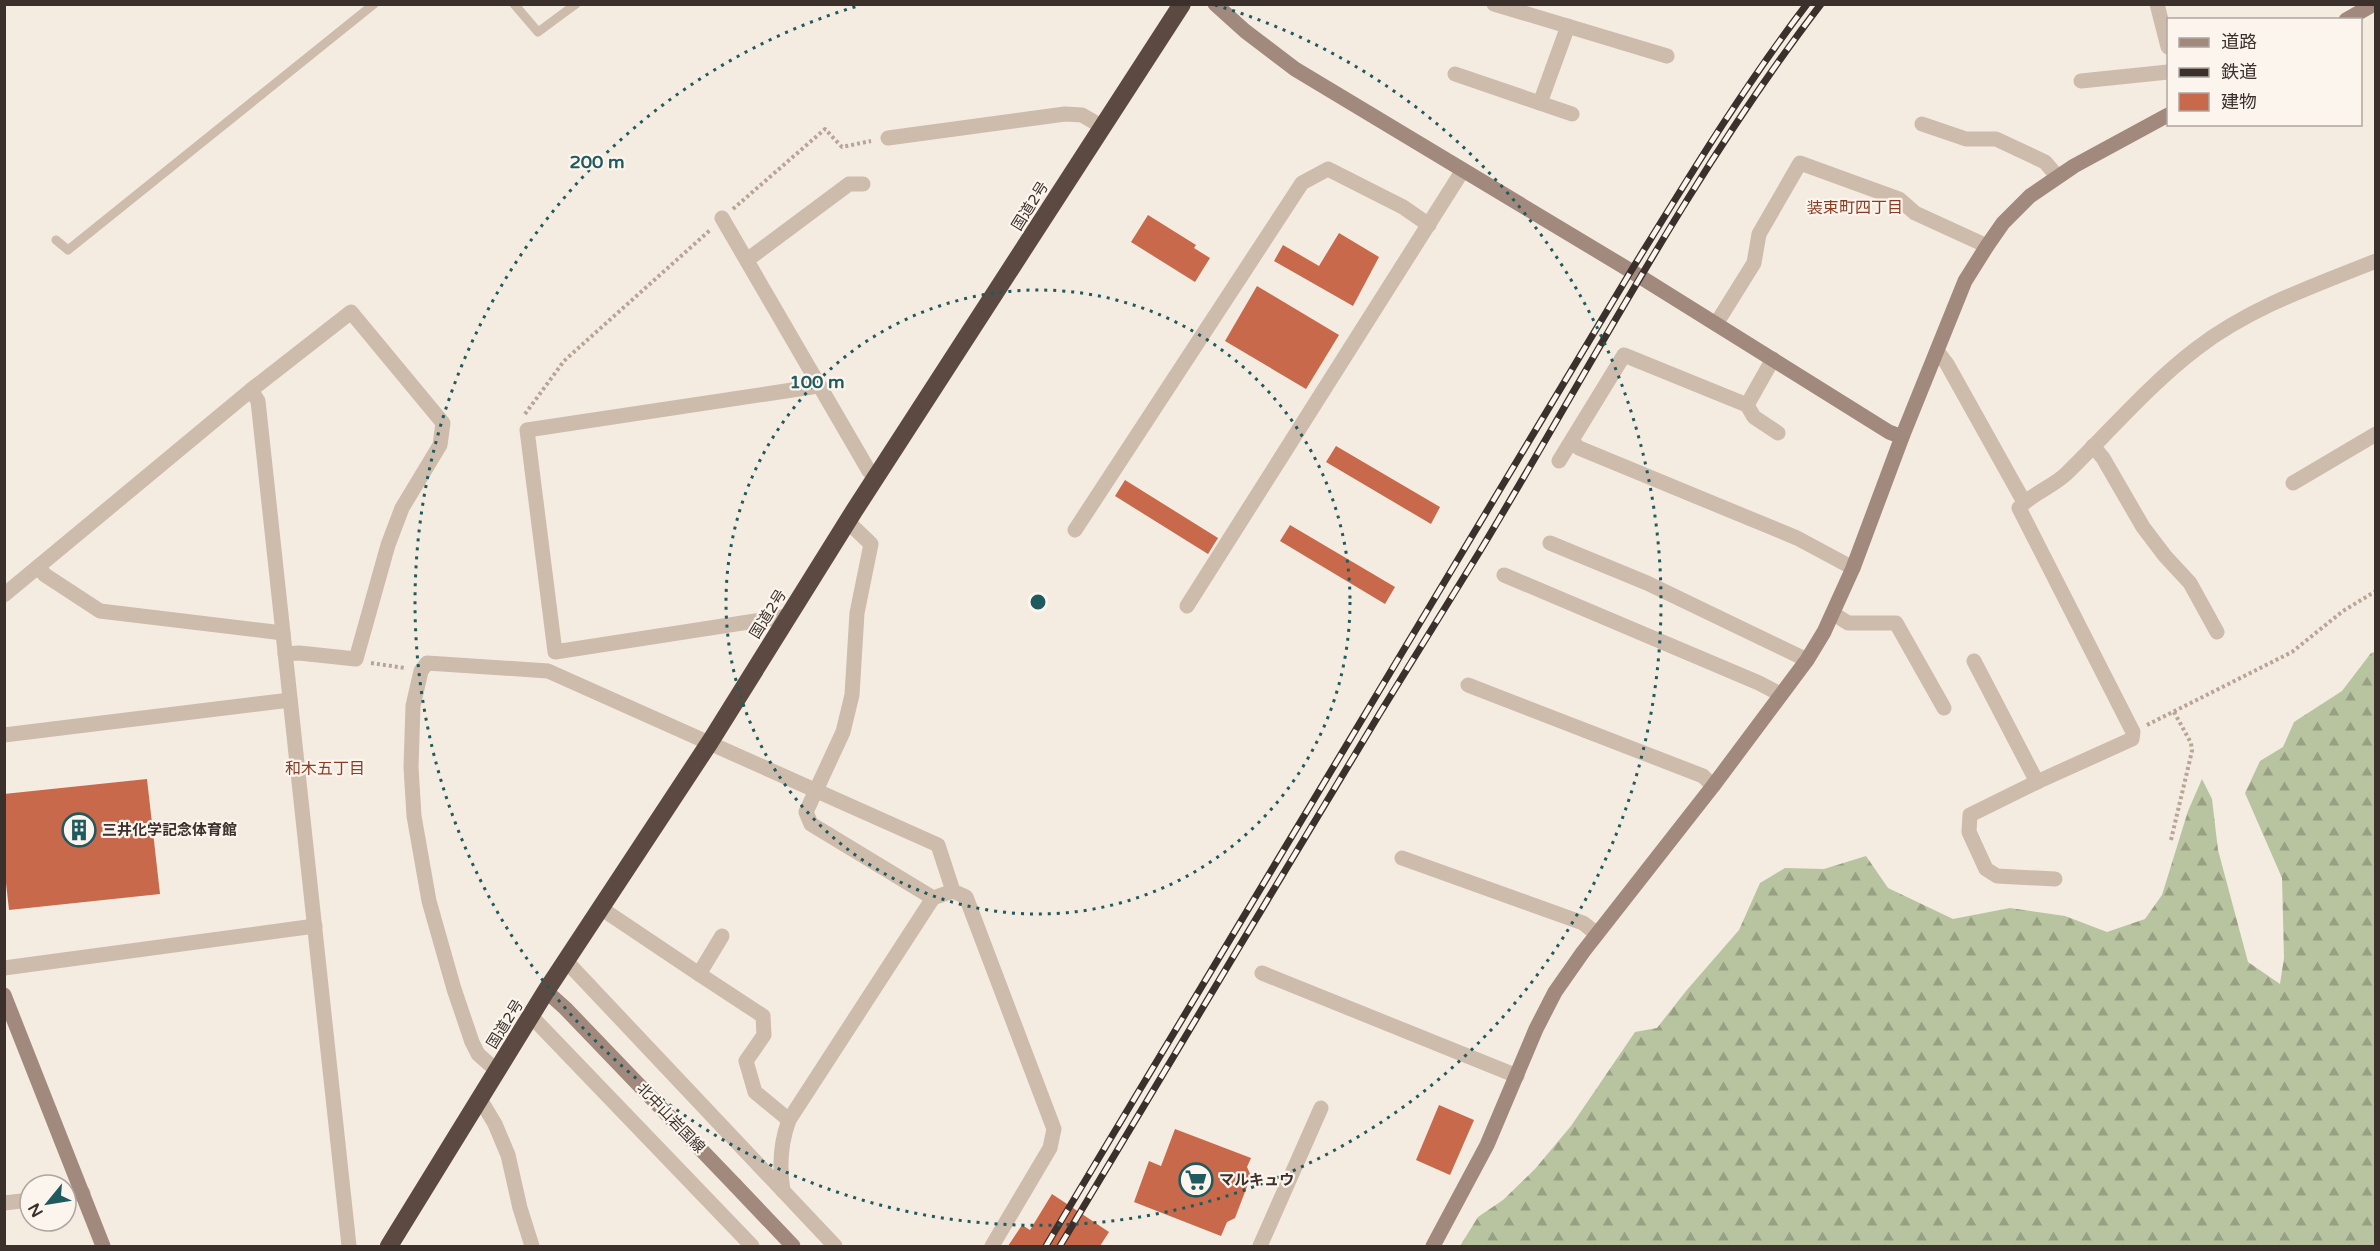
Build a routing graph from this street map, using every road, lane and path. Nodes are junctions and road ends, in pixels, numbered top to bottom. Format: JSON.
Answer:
{"nodes":[{"id":1,"x":374,"y":4,"type":"edge"},
{"id":2,"x":514,"y":4,"type":"edge"},
{"id":3,"x":576,"y":4,"type":"edge"},
{"id":4,"x":1182,"y":4,"type":"edge"},
{"id":5,"x":1215,"y":4,"type":"edge"},
{"id":6,"x":1494,"y":4,"type":"edge"},
{"id":7,"x":2157,"y":4,"type":"edge"},
{"id":8,"x":2374,"y":4,"type":"edge"},
{"id":9,"x":2350,"y":18,"type":"edge"},
{"id":10,"x":1568,"y":26,"type":"junction"},
{"id":11,"x":2167,"y":40,"type":"edge"},
{"id":12,"x":1667,"y":56,"type":"dead end"},
{"id":13,"x":2167,"y":72,"type":"edge"},
{"id":14,"x":1455,"y":74,"type":"dead end"},
{"id":15,"x":2081,"y":81,"type":"dead end"},
{"id":16,"x":1540,"y":103,"type":"junction"},
{"id":17,"x":1572,"y":114,"type":"dead end"},
{"id":18,"x":2167,"y":116,"type":"edge"},
{"id":19,"x":1922,"y":123,"type":"dead end"},
{"id":20,"x":1101,"y":126,"type":"junction"},
{"id":21,"x":888,"y":138,"type":"joint"},
{"id":22,"x":1463,"y":170,"type":"junction"},
{"id":23,"x":2057,"y":176,"type":"junction"},
{"id":24,"x":863,"y":184,"type":"dead end"},
{"id":25,"x":722,"y":219,"type":"junction"},
{"id":26,"x":1429,"y":225,"type":"junction"},
{"id":27,"x":56,"y":240,"type":"dead end"},
{"id":28,"x":1987,"y":246,"type":"junction"},
{"id":29,"x":747,"y":260,"type":"junction"},
{"id":30,"x":2376,"y":261,"type":"edge"},
{"id":31,"x":1716,"y":324,"type":"junction"},
{"id":32,"x":1937,"y":351,"type":"junction"},
{"id":33,"x":1773,"y":359,"type":"junction"},
{"id":34,"x":818,"y":384,"type":"junction"},
{"id":35,"x":251,"y":390,"type":"junction"},
{"id":36,"x":1747,"y":405,"type":"junction"},
{"id":37,"x":527,"y":429,"type":"junction"},
{"id":38,"x":1778,"y":433,"type":"dead end"},
{"id":39,"x":2376,"y":434,"type":"edge"},
{"id":40,"x":1902,"y":437,"type":"junction"},
{"id":41,"x":1572,"y":442,"type":"junction"},
{"id":42,"x":2093,"y":446,"type":"junction"},
{"id":43,"x":1559,"y":461,"type":"dead end"},
{"id":44,"x":877,"y":477,"type":"junction"},
{"id":45,"x":2293,"y":483,"type":"dead end"},
{"id":46,"x":2024,"y":502,"type":"junction"},
{"id":47,"x":847,"y":521,"type":"junction"},
{"id":48,"x":1075,"y":530,"type":"dead end"},
{"id":49,"x":1550,"y":543,"type":"dead end"},
{"id":50,"x":38,"y":567,"type":"junction"},
{"id":51,"x":1853,"y":568,"type":"junction"},
{"id":52,"x":1504,"y":575,"type":"dead end"},
{"id":53,"x":2376,"y":591,"type":"edge"},
{"id":54,"x":4,"y":595,"type":"edge"},
{"id":55,"x":1187,"y":606,"type":"dead end"},
{"id":56,"x":1834,"y":614,"type":"junction"},
{"id":57,"x":788,"y":616,"type":"junction"},
{"id":58,"x":2217,"y":632,"type":"dead end"},
{"id":59,"x":283,"y":633,"type":"junction"},
{"id":60,"x":285,"y":654,"type":"junction"},
{"id":61,"x":356,"y":659,"type":"junction"},
{"id":62,"x":1807,"y":660,"type":"junction"},
{"id":63,"x":1974,"y":662,"type":"dead end"},
{"id":64,"x":421,"y":671,"type":"junction"},
{"id":65,"x":1468,"y":685,"type":"dead end"},
{"id":66,"x":1780,"y":694,"type":"junction"},
{"id":67,"x":290,"y":700,"type":"junction"},
{"id":68,"x":1944,"y":708,"type":"dead end"},
{"id":69,"x":2174,"y":712,"type":"junction"},
{"id":70,"x":2133,"y":732,"type":"junction"},
{"id":71,"x":4,"y":735,"type":"edge"},
{"id":72,"x":710,"y":742,"type":"junction"},
{"id":73,"x":2037,"y":782,"type":"junction"},
{"id":74,"x":1713,"y":786,"type":"junction"},
{"id":75,"x":816,"y":789,"type":"junction"},
{"id":76,"x":2171,"y":840,"type":"dead end"},
{"id":77,"x":1402,"y":858,"type":"dead end"},
{"id":78,"x":2055,"y":879,"type":"dead end"},
{"id":79,"x":953,"y":891,"type":"junction"},
{"id":80,"x":933,"y":898,"type":"junction"},
{"id":81,"x":602,"y":909,"type":"junction"},
{"id":82,"x":315,"y":926,"type":"junction"},
{"id":83,"x":1597,"y":934,"type":"junction"},
{"id":84,"x":722,"y":936,"type":"dead end"},
{"id":85,"x":567,"y":963,"type":"junction"},
{"id":86,"x":4,"y":968,"type":"edge"},
{"id":87,"x":1262,"y":973,"type":"dead end"},
{"id":88,"x":699,"y":974,"type":"junction"},
{"id":89,"x":546,"y":992,"type":"junction"},
{"id":90,"x":4,"y":995,"type":"edge"},
{"id":91,"x":531,"y":1016,"type":"junction"},
{"id":92,"x":497,"y":1071,"type":"junction"},
{"id":93,"x":1517,"y":1076,"type":"junction"},
{"id":94,"x":480,"y":1099,"type":"junction"},
{"id":95,"x":1321,"y":1108,"type":"dead end"},
{"id":96,"x":789,"y":1120,"type":"junction"},
{"id":97,"x":783,"y":1191,"type":"junction"},
{"id":98,"x":83,"y":1193,"type":"junction"},
{"id":99,"x":78,"y":1194,"type":"edge"},
{"id":100,"x":103,"y":1246,"type":"edge"},
{"id":101,"x":350,"y":1246,"type":"edge"},
{"id":102,"x":389,"y":1246,"type":"edge"},
{"id":103,"x":532,"y":1246,"type":"edge"},
{"id":104,"x":752,"y":1246,"type":"edge"},
{"id":105,"x":793,"y":1246,"type":"edge"},
{"id":106,"x":835,"y":1246,"type":"edge"},
{"id":107,"x":992,"y":1246,"type":"edge"},
{"id":108,"x":1260,"y":1246,"type":"edge"},
{"id":109,"x":1433,"y":1246,"type":"edge"}],
"edges":[{"from":1,"to":27,"type":"lane"},
{"from":2,"to":3,"type":"lane"},
{"from":4,"to":20,"type":"highway","name":"国道2号"},
{"from":5,"to":22,"type":"street"},
{"from":6,"to":10,"type":"street"},
{"from":7,"to":11,"type":"street"},
{"from":8,"to":9,"type":"street"},
{"from":10,"to":12,"type":"street"},
{"from":10,"to":16,"type":"street"},
{"from":13,"to":15,"type":"street"},
{"from":14,"to":16,"type":"street"},
{"from":16,"to":17,"type":"street"},
{"from":18,"to":23,"type":"street"},
{"from":19,"to":23,"type":"street"},
{"from":20,"to":21,"type":"street"},
{"from":20,"to":44,"type":"highway","name":"国道2号"},
{"from":21,"to":25,"type":"path"},
{"from":22,"to":26,"type":"street"},
{"from":22,"to":31,"type":"street"},
{"from":23,"to":28,"type":"street"},
{"from":24,"to":29,"type":"street"},
{"from":25,"to":29,"type":"street"},
{"from":25,"to":37,"type":"path"},
{"from":26,"to":48,"type":"street"},
{"from":26,"to":55,"type":"street"},
{"from":28,"to":31,"type":"street"},
{"from":28,"to":32,"type":"street"},
{"from":29,"to":34,"type":"street"},
{"from":30,"to":42,"type":"street"},
{"from":31,"to":33,"type":"street"},
{"from":32,"to":40,"type":"street"},
{"from":32,"to":46,"type":"street"},
{"from":33,"to":36,"type":"street"},
{"from":33,"to":40,"type":"street"},
{"from":34,"to":37,"type":"street"},
{"from":34,"to":44,"type":"street"},
{"from":35,"to":50,"type":"street"},
{"from":35,"to":59,"type":"street"},
{"from":35,"to":61,"type":"street"},
{"from":36,"to":38,"type":"street"},
{"from":36,"to":41,"type":"street"},
{"from":37,"to":57,"type":"street"},
{"from":39,"to":45,"type":"street"},
{"from":40,"to":51,"type":"street"},
{"from":41,"to":43,"type":"street"},
{"from":41,"to":51,"type":"street"},
{"from":42,"to":46,"type":"street"},
{"from":42,"to":58,"type":"street"},
{"from":44,"to":47,"type":"highway","name":"国道2号"},
{"from":46,"to":70,"type":"street"},
{"from":47,"to":57,"type":"highway","name":"国道2号"},
{"from":47,"to":75,"type":"street"},
{"from":49,"to":62,"type":"street"},
{"from":50,"to":54,"type":"street"},
{"from":50,"to":59,"type":"street"},
{"from":51,"to":56,"type":"street"},
{"from":52,"to":66,"type":"street"},
{"from":53,"to":69,"type":"path"},
{"from":56,"to":62,"type":"street"},
{"from":56,"to":68,"type":"street"},
{"from":57,"to":72,"type":"highway","name":"国道2号"},
{"from":59,"to":60,"type":"street"},
{"from":60,"to":61,"type":"street"},
{"from":60,"to":67,"type":"street"},
{"from":61,"to":64,"type":"path"},
{"from":62,"to":66,"type":"street"},
{"from":63,"to":73,"type":"street"},
{"from":64,"to":72,"type":"street"},
{"from":64,"to":92,"type":"street"},
{"from":65,"to":74,"type":"street"},
{"from":66,"to":74,"type":"street"},
{"from":67,"to":71,"type":"street"},
{"from":67,"to":82,"type":"street"},
{"from":69,"to":70,"type":"path"},
{"from":69,"to":76,"type":"path"},
{"from":70,"to":73,"type":"street"},
{"from":72,"to":75,"type":"street"},
{"from":72,"to":81,"type":"highway","name":"国道2号"},
{"from":73,"to":78,"type":"street"},
{"from":74,"to":83,"type":"street"},
{"from":75,"to":79,"type":"street"},
{"from":75,"to":80,"type":"street"},
{"from":77,"to":83,"type":"street"},
{"from":79,"to":80,"type":"street"},
{"from":79,"to":107,"type":"street"},
{"from":80,"to":96,"type":"street"},
{"from":81,"to":85,"type":"highway","name":"国道2号"},
{"from":81,"to":88,"type":"street"},
{"from":82,"to":86,"type":"street"},
{"from":82,"to":101,"type":"street"},
{"from":83,"to":93,"type":"street"},
{"from":84,"to":88,"type":"street"},
{"from":85,"to":89,"type":"highway","name":"国道2号"},
{"from":85,"to":97,"type":"street"},
{"from":87,"to":93,"type":"street"},
{"from":88,"to":96,"type":"street"},
{"from":89,"to":91,"type":"highway","name":"国道2号"},
{"from":89,"to":105,"type":"street","name":"北中山岩国線","bridge":true},
{"from":90,"to":98,"type":"street"},
{"from":91,"to":92,"type":"highway","name":"国道2号"},
{"from":91,"to":104,"type":"street"},
{"from":92,"to":94,"type":"highway","name":"国道2号"},
{"from":93,"to":109,"type":"street"},
{"from":94,"to":102,"type":"highway","name":"国道2号"},
{"from":94,"to":103,"type":"street"},
{"from":95,"to":108,"type":"street"},
{"from":96,"to":97,"type":"street"},
{"from":97,"to":106,"type":"street"},
{"from":98,"to":99,"type":"street"},
{"from":98,"to":100,"type":"street"}]}
